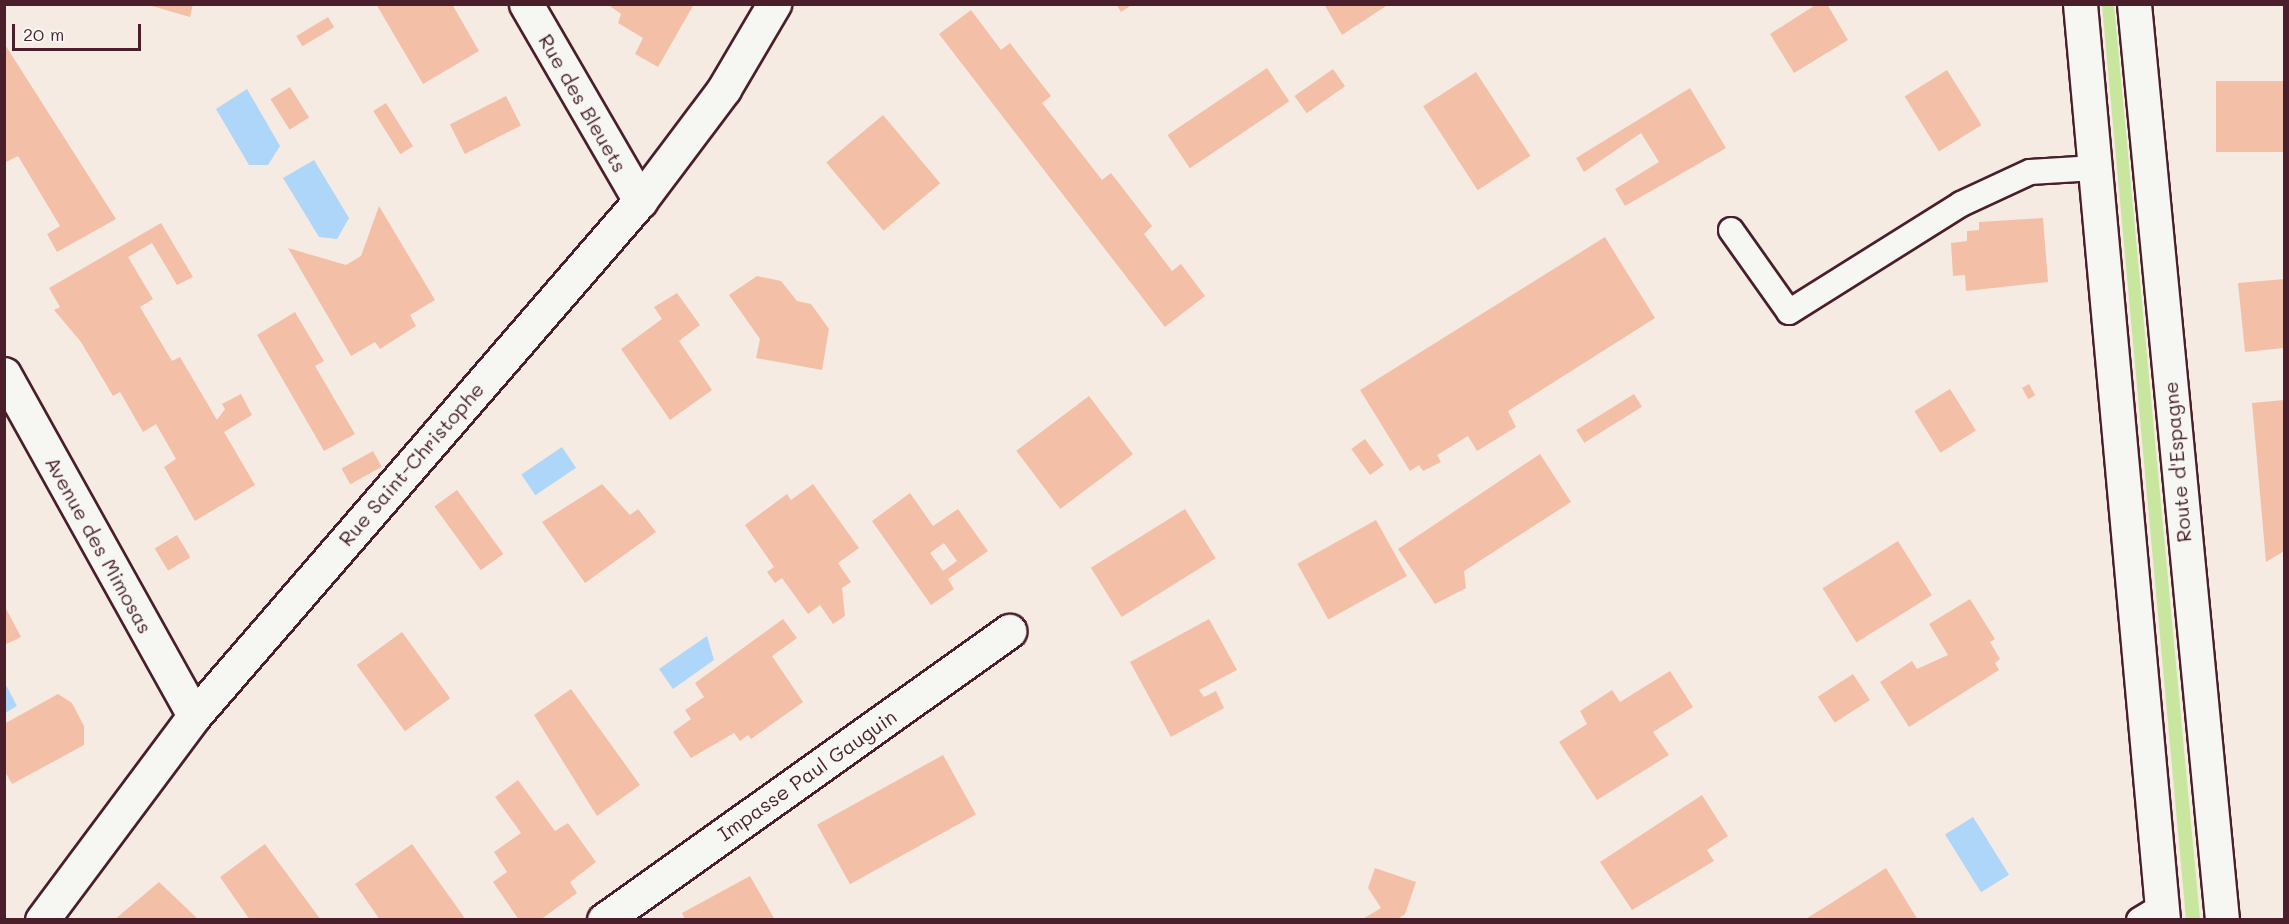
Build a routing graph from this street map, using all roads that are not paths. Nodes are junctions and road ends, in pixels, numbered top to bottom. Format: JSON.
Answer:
{"nodes":[{"id":1,"x":526,"y":4,"type":"edge"},
{"id":2,"x":774,"y":4,"type":"edge"},
{"id":3,"x":2080,"y":4,"type":"edge"},
{"id":4,"x":2134,"y":4,"type":"edge"},
{"id":5,"x":2095,"y":168,"type":"junction"},
{"id":6,"x":640,"y":201,"type":"junction"},
{"id":7,"x":1731,"y":231,"type":"dead end"},
{"id":8,"x":4,"y":374,"type":"edge"},
{"id":9,"x":1009,"y":631,"type":"dead end"},
{"id":10,"x":194,"y":716,"type":"junction"},
{"id":11,"x":2155,"y":915,"type":"edge"},
{"id":12,"x":42,"y":920,"type":"edge"},
{"id":13,"x":604,"y":920,"type":"edge"},
{"id":14,"x":2222,"y":920,"type":"edge"}],
"edges":[{"from":1,"to":6,"type":"street","name":"Rue des Bleuets"},
{"from":2,"to":6,"type":"street","name":"Rue Saint-Christophe"},
{"from":3,"to":5,"type":"street"},
{"from":4,"to":14,"type":"street","name":"Route d'Espagne"},
{"from":5,"to":7,"type":"lane"},
{"from":5,"to":11,"type":"street"},
{"from":6,"to":10,"type":"street","name":"Rue Saint-Christophe"},
{"from":8,"to":10,"type":"street","name":"Avenue des Mimosas"},
{"from":9,"to":13,"type":"street","name":"Impasse Paul Gauguin"},
{"from":10,"to":12,"type":"street","name":"Rue Saint-Christophe"}]}
